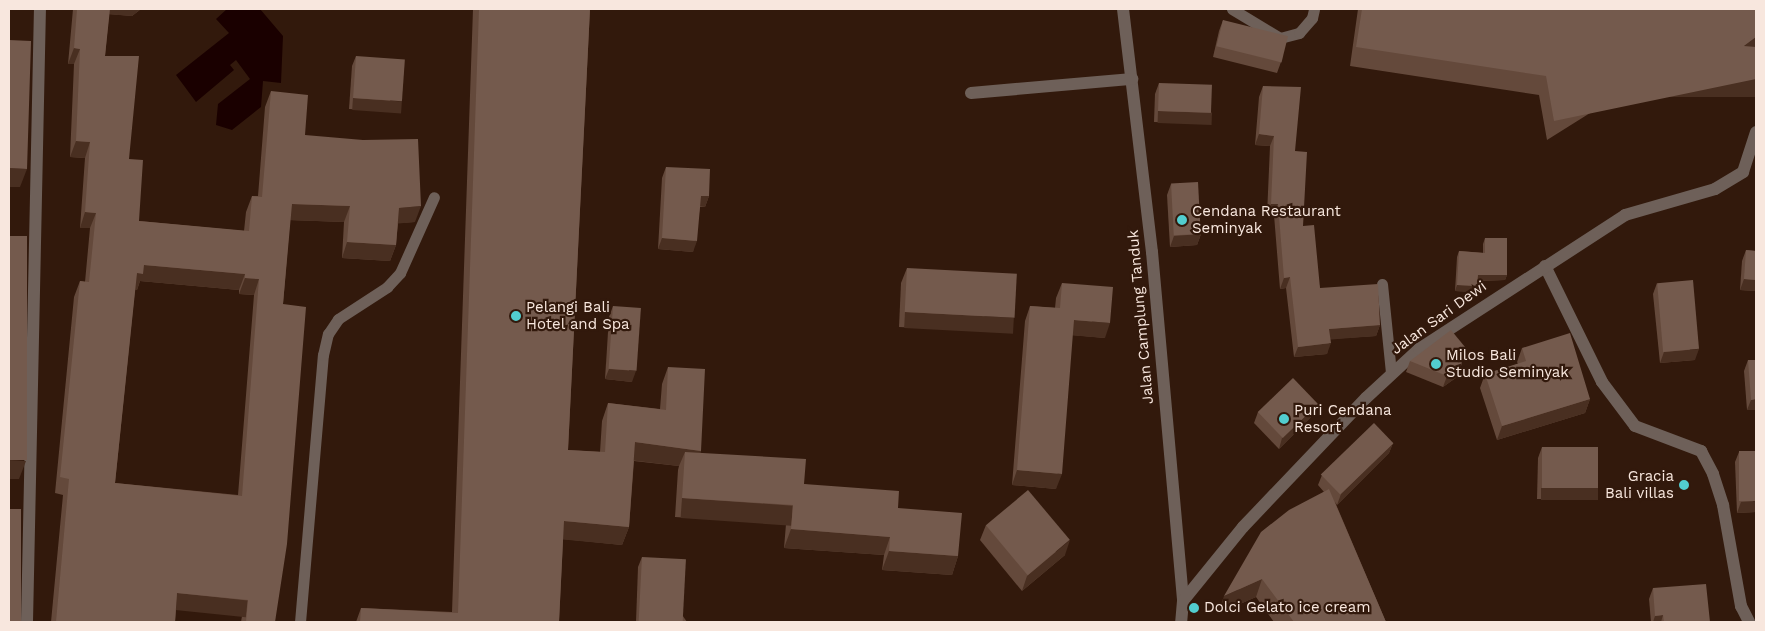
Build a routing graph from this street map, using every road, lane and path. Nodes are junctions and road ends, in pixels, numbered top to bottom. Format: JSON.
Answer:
{"nodes":[{"id":1,"x":40,"y":9,"type":"edge"},
{"id":2,"x":1123,"y":9,"type":"edge"},
{"id":3,"x":1232,"y":9,"type":"edge"},
{"id":4,"x":1314,"y":9,"type":"edge"},
{"id":5,"x":1132,"y":79,"type":"junction"},
{"id":6,"x":971,"y":93,"type":"dead end"},
{"id":7,"x":1756,"y":132,"type":"edge"},
{"id":8,"x":434,"y":197,"type":"dead end"},
{"id":9,"x":1545,"y":266,"type":"junction"},
{"id":10,"x":1382,"y":284,"type":"dead end"},
{"id":11,"x":1391,"y":373,"type":"junction"},
{"id":12,"x":1183,"y":601,"type":"junction"},
{"id":13,"x":27,"y":622,"type":"edge"},
{"id":14,"x":300,"y":622,"type":"edge"},
{"id":15,"x":1181,"y":622,"type":"edge"},
{"id":16,"x":1748,"y":622,"type":"edge"}],
"edges":[{"from":1,"to":13,"type":"street"},
{"from":2,"to":5,"type":"street","name":"Jalan Camplung Tanduk"},
{"from":3,"to":4,"type":"lane"},
{"from":5,"to":6,"type":"street"},
{"from":5,"to":12,"type":"street","name":"Jalan Camplung Tanduk"},
{"from":7,"to":9,"type":"street","name":"Jalan Sari Dewi"},
{"from":8,"to":14,"type":"lane"},
{"from":9,"to":11,"type":"street","name":"Jalan Sari Dewi"},
{"from":9,"to":16,"type":"street"},
{"from":10,"to":11,"type":"lane"},
{"from":11,"to":12,"type":"street","name":"Jalan Sari Dewi"},
{"from":12,"to":15,"type":"street","name":"Jalan Camplung Tanduk"}]}
